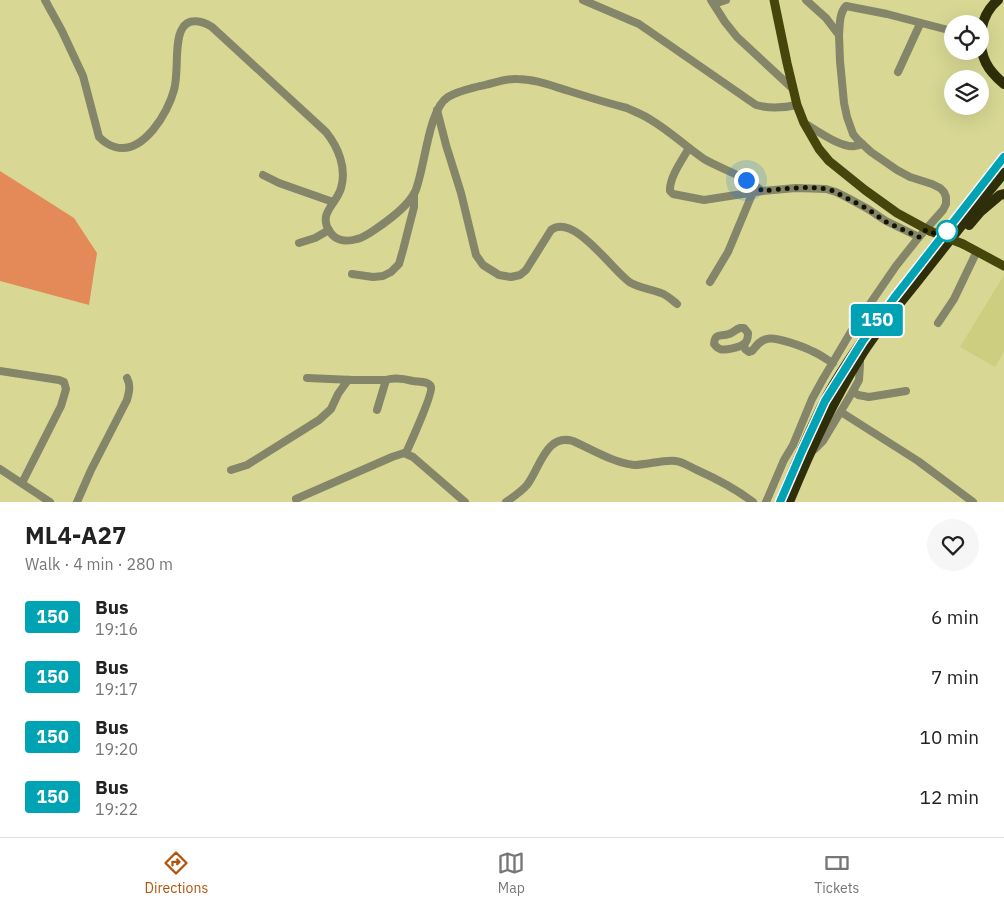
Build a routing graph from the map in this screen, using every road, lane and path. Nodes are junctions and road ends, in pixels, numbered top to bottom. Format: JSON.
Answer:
{"nodes":[{"id":1,"x":45,"y":0,"type":"edge"},
{"id":2,"x":583,"y":0,"type":"edge"},
{"id":3,"x":726,"y":0,"type":"edge"},
{"id":4,"x":774,"y":0,"type":"edge"},
{"id":5,"x":806,"y":0,"type":"edge"},
{"id":6,"x":989,"y":0,"type":"edge"},
{"id":7,"x":998,"y":0,"type":"edge"},
{"id":8,"x":713,"y":2,"type":"edge"},
{"id":9,"x":981,"y":15,"type":"edge"},
{"id":10,"x":986,"y":15,"type":"edge"},
{"id":11,"x":920,"y":24,"type":"junction"},
{"id":12,"x":944,"y":29,"type":"edge"},
{"id":13,"x":840,"y":35,"type":"junction"},
{"id":14,"x":980,"y":60,"type":"edge"},
{"id":15,"x":985,"y":60,"type":"edge"},
{"id":16,"x":898,"y":72,"type":"dead end"},
{"id":17,"x":1004,"y":84,"type":"edge"},
{"id":18,"x":792,"y":88,"type":"junction"},
{"id":19,"x":1004,"y":91,"type":"edge"},
{"id":20,"x":797,"y":105,"type":"junction"},
{"id":21,"x":437,"y":110,"type":"junction"},
{"id":22,"x":804,"y":123,"type":"junction"},
{"id":23,"x":862,"y":144,"type":"junction"},
{"id":24,"x":689,"y":148,"type":"junction"},
{"id":25,"x":1004,"y":157,"type":"edge"},
{"id":26,"x":1004,"y":173,"type":"edge"},
{"id":27,"x":263,"y":175,"type":"dead end"},
{"id":28,"x":762,"y":191,"type":"junction"},
{"id":29,"x":753,"y":192,"type":"junction"},
{"id":30,"x":414,"y":194,"type":"junction"},
{"id":31,"x":1004,"y":194,"type":"edge"},
{"id":32,"x":333,"y":202,"type":"junction"},
{"id":33,"x":329,"y":230,"type":"junction"},
{"id":34,"x":925,"y":233,"type":"junction"},
{"id":35,"x":299,"y":244,"type":"dead end"},
{"id":36,"x":977,"y":251,"type":"junction"},
{"id":37,"x":932,"y":263,"type":"junction"},
{"id":38,"x":1004,"y":266,"type":"edge"},
{"id":39,"x":352,"y":274,"type":"dead end"},
{"id":40,"x":710,"y":282,"type":"dead end"},
{"id":41,"x":677,"y":304,"type":"dead end"},
{"id":42,"x":938,"y":323,"type":"dead end"},
{"id":43,"x":854,"y":328,"type":"junction"},
{"id":44,"x":870,"y":331,"type":"junction"},
{"id":45,"x":862,"y":342,"type":"junction"},
{"id":46,"x":744,"y":344,"type":"dead end"},
{"id":47,"x":860,"y":357,"type":"junction"},
{"id":48,"x":832,"y":364,"type":"junction"},
{"id":49,"x":0,"y":371,"type":"edge"},
{"id":50,"x":127,"y":378,"type":"dead end"},
{"id":51,"x":307,"y":378,"type":"dead end"},
{"id":52,"x":327,"y":379,"type":"junction"},
{"id":53,"x":348,"y":380,"type":"junction"},
{"id":54,"x":386,"y":380,"type":"junction"},
{"id":55,"x":853,"y":391,"type":"junction"},
{"id":56,"x":906,"y":391,"type":"dead end"},
{"id":57,"x":338,"y":394,"type":"junction"},
{"id":58,"x":378,"y":410,"type":"dead end"},
{"id":59,"x":841,"y":412,"type":"junction"},
{"id":60,"x":793,"y":445,"type":"junction"},
{"id":61,"x":810,"y":452,"type":"junction"},
{"id":62,"x":406,"y":454,"type":"junction"},
{"id":63,"x":798,"y":459,"type":"junction"},
{"id":64,"x":0,"y":469,"type":"edge"},
{"id":65,"x":231,"y":470,"type":"dead end"},
{"id":66,"x":22,"y":483,"type":"junction"},
{"id":67,"x":296,"y":499,"type":"dead end"},
{"id":68,"x":50,"y":502,"type":"edge"},
{"id":69,"x":77,"y":502,"type":"edge"},
{"id":70,"x":465,"y":502,"type":"edge"},
{"id":71,"x":506,"y":502,"type":"edge"},
{"id":72,"x":753,"y":502,"type":"edge"},
{"id":73,"x":766,"y":502,"type":"edge"},
{"id":74,"x":780,"y":502,"type":"edge"},
{"id":75,"x":789,"y":502,"type":"edge"},
{"id":76,"x":973,"y":502,"type":"edge"}],
"edges":[{"from":1,"to":32,"type":"street"},
{"from":2,"to":20,"type":"street"},
{"from":3,"to":8,"type":"street"},
{"from":4,"to":18,"type":"main road"},
{"from":5,"to":13,"type":"street"},
{"from":6,"to":9,"type":"highway"},
{"from":7,"to":10,"type":"highway"},
{"from":8,"to":18,"type":"street"},
{"from":11,"to":12,"type":"street"},
{"from":11,"to":13,"type":"street"},
{"from":11,"to":16,"type":"street"},
{"from":13,"to":23,"type":"street"},
{"from":14,"to":19,"type":"highway"},
{"from":15,"to":17,"type":"highway"},
{"from":18,"to":20,"type":"main road"},
{"from":20,"to":22,"type":"main road"},
{"from":21,"to":24,"type":"street"},
{"from":21,"to":30,"type":"street"},
{"from":21,"to":41,"type":"street"},
{"from":22,"to":23,"type":"street"},
{"from":22,"to":34,"type":"main road"},
{"from":23,"to":34,"type":"street"},
{"from":24,"to":28,"type":"street"},
{"from":24,"to":29,"type":"street"},
{"from":25,"to":44,"type":"highway"},
{"from":26,"to":37,"type":"highway"},
{"from":27,"to":32,"type":"street"},
{"from":28,"to":29,"type":"street"},
{"from":28,"to":34,"type":"street"},
{"from":29,"to":40,"type":"street"},
{"from":30,"to":33,"type":"street"},
{"from":30,"to":39,"type":"street"},
{"from":31,"to":37,"type":"highway"},
{"from":32,"to":33,"type":"street"},
{"from":33,"to":35,"type":"street"},
{"from":34,"to":36,"type":"main road","bridge":true},
{"from":34,"to":43,"type":"street"},
{"from":36,"to":38,"type":"main road"},
{"from":36,"to":42,"type":"street"},
{"from":37,"to":47,"type":"highway"},
{"from":43,"to":44,"type":"street"},
{"from":43,"to":45,"type":"street"},
{"from":43,"to":48,"type":"street"},
{"from":44,"to":45,"type":"highway"},
{"from":45,"to":63,"type":"highway"},
{"from":46,"to":48,"type":"street"},
{"from":47,"to":55,"type":"street"},
{"from":47,"to":61,"type":"highway"},
{"from":48,"to":60,"type":"street"},
{"from":49,"to":66,"type":"street"},
{"from":50,"to":69,"type":"street"},
{"from":51,"to":52,"type":"street"},
{"from":52,"to":53,"type":"street"},
{"from":52,"to":57,"type":"street"},
{"from":53,"to":54,"type":"street"},
{"from":53,"to":57,"type":"street"},
{"from":54,"to":58,"type":"street"},
{"from":54,"to":62,"type":"street"},
{"from":55,"to":56,"type":"street"},
{"from":55,"to":59,"type":"street"},
{"from":57,"to":65,"type":"street"},
{"from":59,"to":61,"type":"street"},
{"from":59,"to":76,"type":"street"},
{"from":60,"to":63,"type":"street"},
{"from":60,"to":73,"type":"street"},
{"from":61,"to":75,"type":"highway"},
{"from":62,"to":67,"type":"street"},
{"from":62,"to":70,"type":"street"},
{"from":63,"to":74,"type":"highway"},
{"from":64,"to":66,"type":"street"},
{"from":66,"to":68,"type":"street"},
{"from":71,"to":72,"type":"street"}]}
